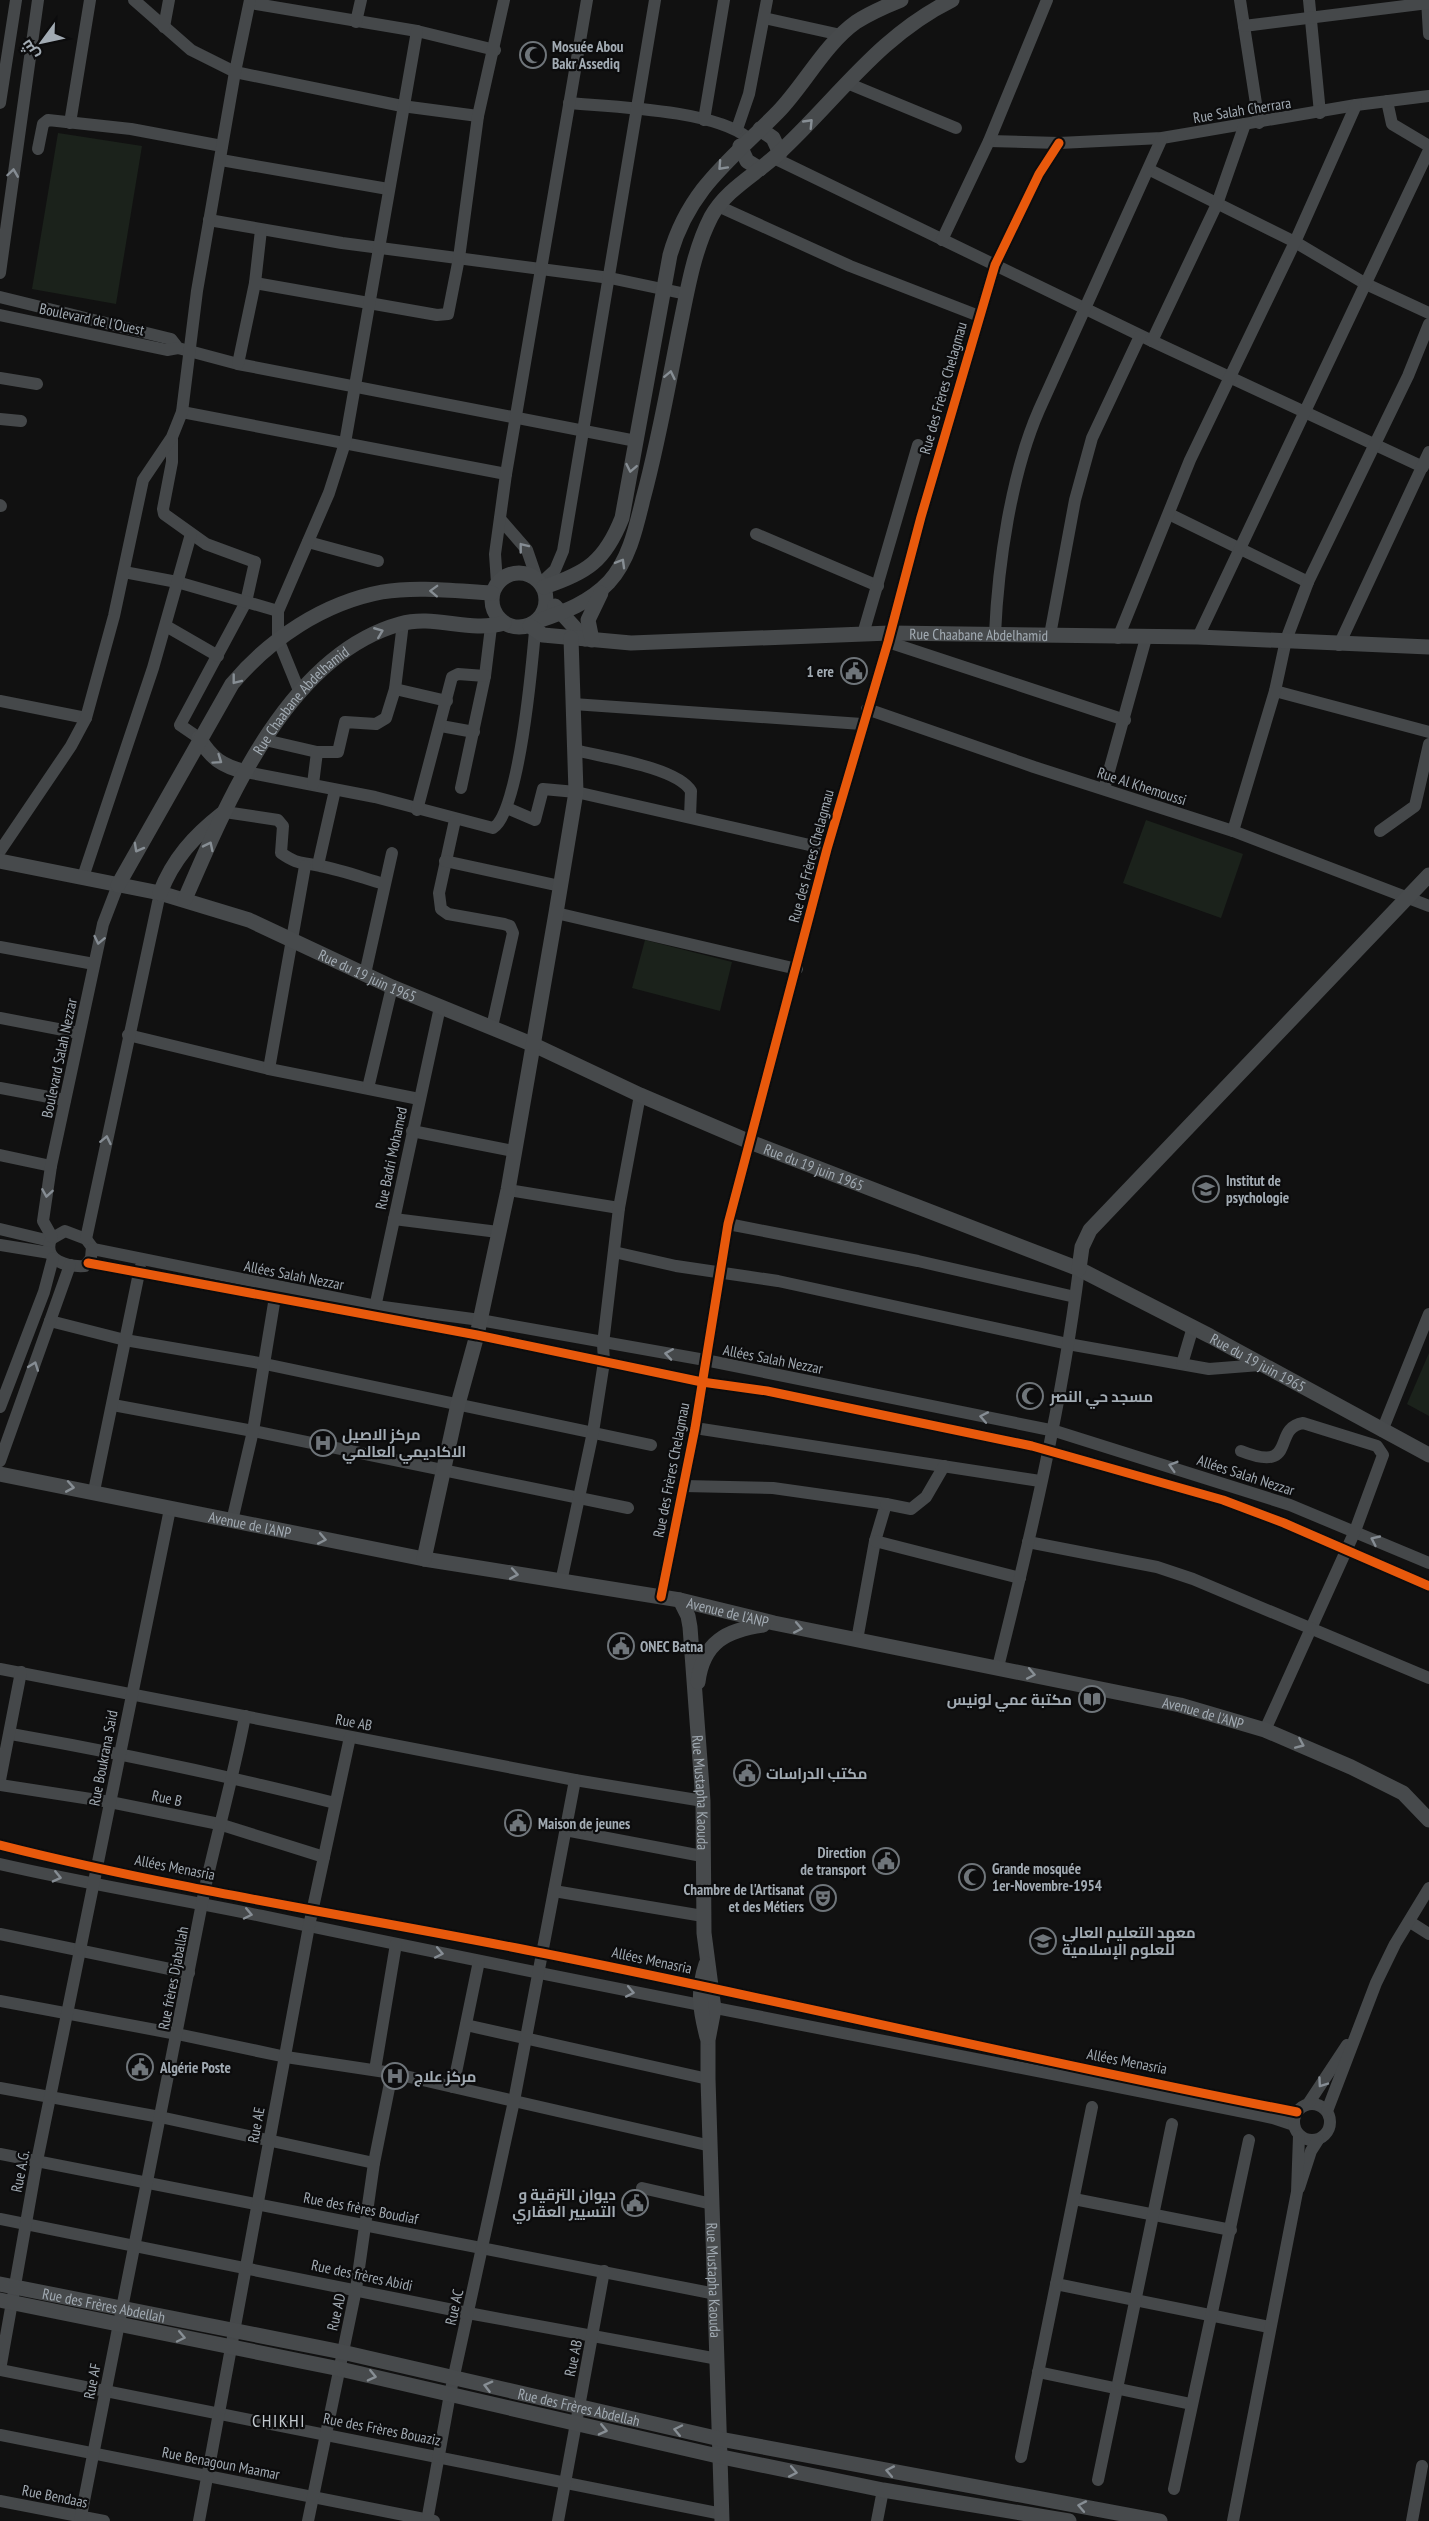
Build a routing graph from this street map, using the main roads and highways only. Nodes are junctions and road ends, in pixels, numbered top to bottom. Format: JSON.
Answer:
{"nodes":[{"id":1,"x":901,"y":0,"type":"edge"},
{"id":2,"x":952,"y":0,"type":"edge"},
{"id":3,"x":746,"y":136,"type":"junction"},
{"id":4,"x":777,"y":156,"type":"junction"},
{"id":5,"x":760,"y":169,"type":"junction"},
{"id":6,"x":542,"y":586,"type":"junction"},
{"id":7,"x":495,"y":588,"type":"junction"},
{"id":8,"x":603,"y":588,"type":"junction"},
{"id":9,"x":562,"y":613,"type":"junction"},
{"id":10,"x":497,"y":625,"type":"junction"},
{"id":11,"x":534,"y":626,"type":"junction"},
{"id":12,"x":582,"y":639,"type":"junction"},
{"id":13,"x":1429,"y":647,"type":"edge"},
{"id":14,"x":199,"y":738,"type":"junction"},
{"id":15,"x":246,"y":772,"type":"junction"},
{"id":16,"x":225,"y":812,"type":"junction"},
{"id":17,"x":0,"y":861,"type":"edge"},
{"id":18,"x":1429,"y":875,"type":"edge"},
{"id":19,"x":118,"y":885,"type":"junction"},
{"id":20,"x":160,"y":892,"type":"junction"},
{"id":21,"x":185,"y":899,"type":"junction"},
{"id":22,"x":534,"y":1045,"type":"junction"},
{"id":23,"x":1078,"y":1269,"type":"junction"},
{"id":24,"x":1429,"y":1455,"type":"edge"},
{"id":25,"x":0,"y":1474,"type":"edge"},
{"id":26,"x":424,"y":1559,"type":"junction"},
{"id":27,"x":680,"y":1600,"type":"junction"},
{"id":28,"x":774,"y":1623,"type":"junction"},
{"id":29,"x":696,"y":1694,"type":"junction"},
{"id":30,"x":1403,"y":1793,"type":"junction"},
{"id":31,"x":1429,"y":1805,"type":"edge"},
{"id":32,"x":1429,"y":1820,"type":"edge"},
{"id":33,"x":6,"y":2293,"type":"edge"},
{"id":34,"x":120,"y":2317,"type":"junction"},
{"id":35,"x":720,"y":2439,"type":"junction"},
{"id":36,"x":722,"y":2457,"type":"junction"},
{"id":37,"x":722,"y":2517,"type":"edge"},
{"id":38,"x":1069,"y":2521,"type":"edge"},
{"id":39,"x":1160,"y":2521,"type":"edge"}],
"edges":[{"from":1,"to":3,"type":"main road"},
{"from":4,"to":2,"type":"main road","one_way":true},
{"from":3,"to":4,"type":"main road"},
{"from":3,"to":5,"type":"main road"},
{"from":3,"to":6,"type":"main road","one_way":true},
{"from":4,"to":5,"type":"main road"},
{"from":8,"to":5,"type":"main road","one_way":true},
{"from":6,"to":7,"type":"main road"},
{"from":6,"to":9,"type":"main road"},
{"from":6,"to":11,"type":"main road"},
{"from":7,"to":10,"type":"main road"},
{"from":7,"to":14,"type":"main road","one_way":true},
{"from":8,"to":9,"type":"main road"},
{"from":8,"to":12,"type":"main road"},
{"from":9,"to":11,"type":"main road"},
{"from":9,"to":12,"type":"main road"},
{"from":10,"to":11,"type":"main road"},
{"from":15,"to":10,"type":"main road","name":"Rue Chaabane Abdelhamid","one_way":true},
{"from":11,"to":12,"type":"main road","name":"Rue Chaabane Abdelhamid"},
{"from":12,"to":13,"type":"main road","name":"Rue Chaabane Abdelhamid"},
{"from":12,"to":22,"type":"main road"},
{"from":14,"to":15,"type":"main road","one_way":true},
{"from":14,"to":19,"type":"main road","one_way":true},
{"from":15,"to":16,"type":"main road","name":"Rue Chaabane Abdelhamid"},
{"from":16,"to":20,"type":"main road"},
{"from":21,"to":16,"type":"main road","name":"Rue Chaabane Abdelhamid","one_way":true},
{"from":17,"to":19,"type":"main road","name":"Rue du 19 juin 1965"},
{"from":18,"to":23,"type":"main road"},
{"from":19,"to":20,"type":"main road","name":"Rue du 19 juin 1965"},
{"from":20,"to":21,"type":"main road","name":"Rue du 19 juin 1965"},
{"from":21,"to":22,"type":"main road","name":"Rue du 19 juin 1965"},
{"from":22,"to":23,"type":"main road","name":"Rue du 19 juin 1965"},
{"from":22,"to":26,"type":"main road"},
{"from":23,"to":24,"type":"main road","name":"Rue du 19 juin 1965"},
{"from":25,"to":26,"type":"main road","name":"Avenue de l'ANP","one_way":true},
{"from":26,"to":27,"type":"main road","name":"Avenue de l'ANP","one_way":true},
{"from":27,"to":28,"type":"main road","name":"Avenue de l'ANP"},
{"from":27,"to":29,"type":"main road"},
{"from":28,"to":29,"type":"main road"},
{"from":28,"to":30,"type":"main road","name":"Avenue de l'ANP","one_way":true},
{"from":29,"to":35,"type":"main road","name":"Rue Mustapha Kaouda"},
{"from":30,"to":31,"type":"main road"},
{"from":30,"to":32,"type":"main road","name":"Avenue de l'ANP"},
{"from":33,"to":34,"type":"main road","name":"Rue des Frères Abdellah"},
{"from":35,"to":34,"type":"main road","name":"Rue des Frères Abdellah","one_way":true},
{"from":34,"to":36,"type":"main road","name":"Rue des Frères Abdellah","one_way":true},
{"from":35,"to":36,"type":"main road","name":"Rue Mustapha Kaouda"},
{"from":39,"to":35,"type":"main road","name":"Rue des Frères Abdellah","one_way":true},
{"from":36,"to":37,"type":"main road","name":"Rue Mustapha Kaouda"},
{"from":36,"to":38,"type":"main road","name":"Rue des Frères Abdellah","one_way":true}]}
